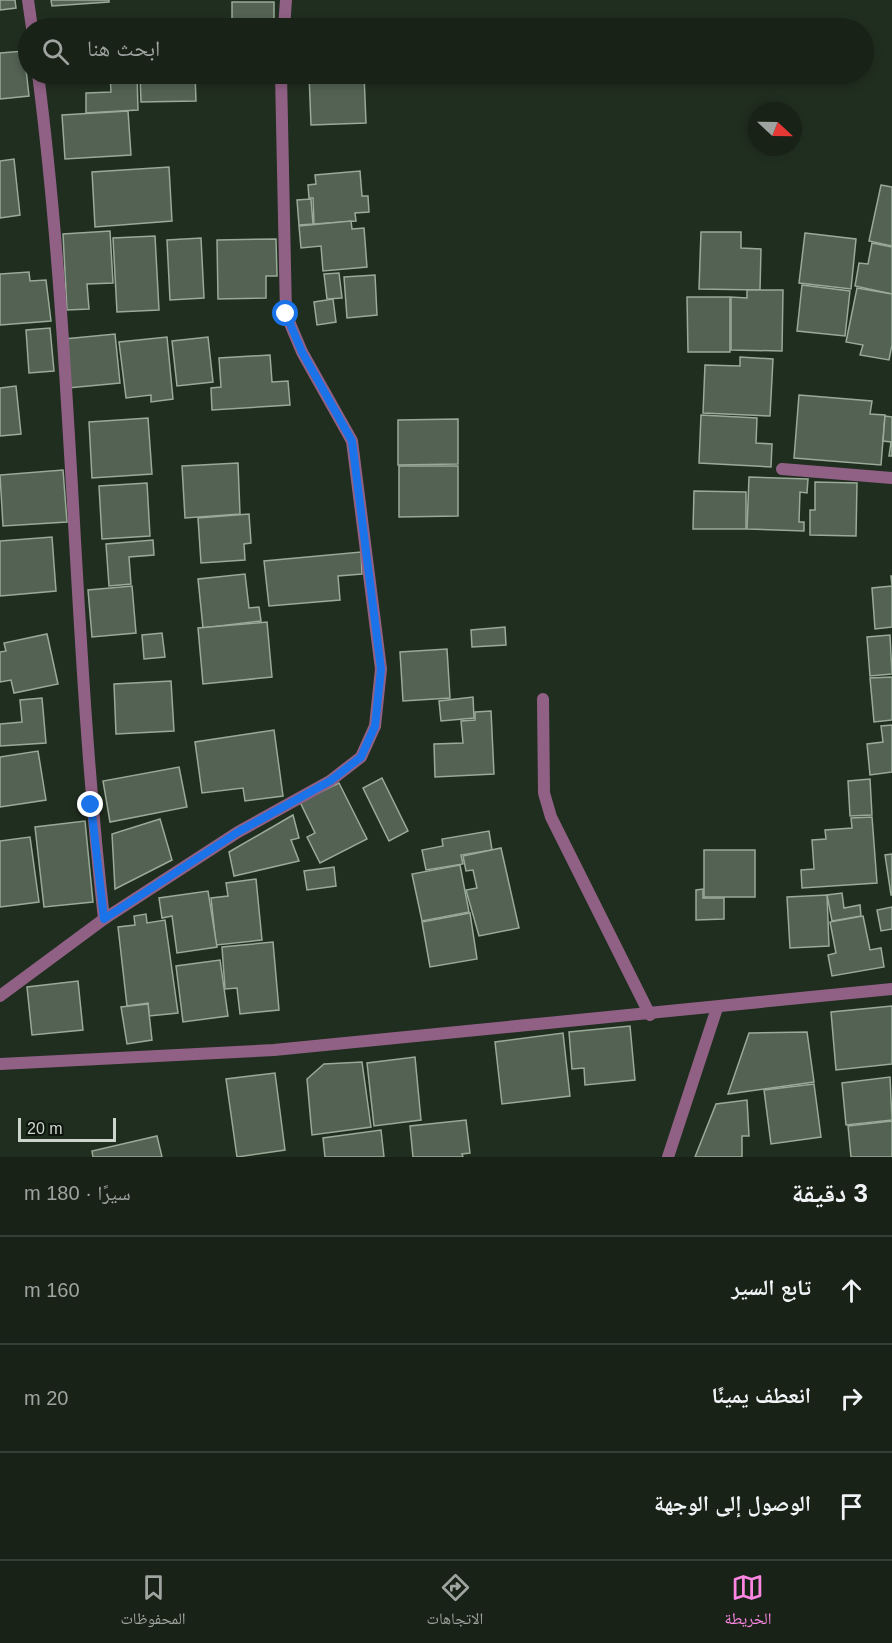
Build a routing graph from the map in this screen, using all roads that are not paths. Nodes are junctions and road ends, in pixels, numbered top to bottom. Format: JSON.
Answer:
{"nodes":[{"id":1,"x":28,"y":0,"type":"edge"},
{"id":2,"x":286,"y":0,"type":"edge"},
{"id":3,"x":31,"y":18,"type":"edge"},
{"id":4,"x":285,"y":18,"type":"edge"},
{"id":5,"x":39,"y":84,"type":"edge"},
{"id":6,"x":281,"y":84,"type":"edge"},
{"id":7,"x":782,"y":469,"type":"dead end"},
{"id":8,"x":892,"y":478,"type":"edge"},
{"id":9,"x":543,"y":699,"type":"dead end"},
{"id":10,"x":104,"y":919,"type":"junction"},
{"id":11,"x":892,"y":989,"type":"edge"},
{"id":12,"x":0,"y":996,"type":"edge"},
{"id":13,"x":717,"y":1008,"type":"junction"},
{"id":14,"x":650,"y":1015,"type":"junction"},
{"id":15,"x":0,"y":1064,"type":"edge"},
{"id":16,"x":668,"y":1157,"type":"edge"}],
"edges":[{"from":1,"to":3,"type":"street"},
{"from":2,"to":4,"type":"street"},
{"from":5,"to":10,"type":"street"},
{"from":6,"to":10,"type":"street"},
{"from":7,"to":8,"type":"street"},
{"from":9,"to":14,"type":"street"},
{"from":10,"to":12,"type":"street"},
{"from":11,"to":13,"type":"street"},
{"from":13,"to":14,"type":"street"},
{"from":13,"to":16,"type":"street"},
{"from":14,"to":15,"type":"street"}]}
